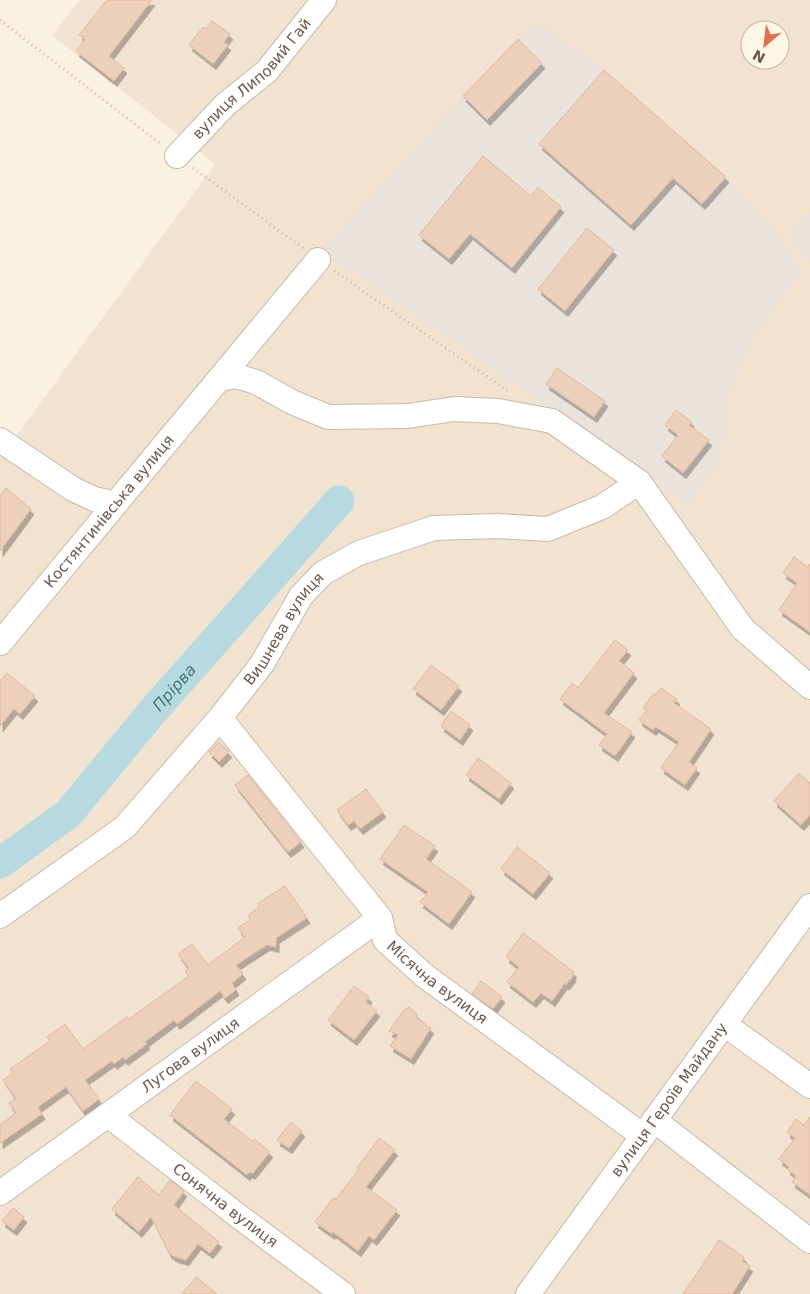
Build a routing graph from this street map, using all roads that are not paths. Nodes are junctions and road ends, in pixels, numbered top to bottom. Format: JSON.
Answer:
{"nodes":[{"id":1,"x":324,"y":0,"type":"edge"},
{"id":2,"x":177,"y":156,"type":"road end"},
{"id":3,"x":318,"y":260,"type":"road end"},
{"id":4,"x":220,"y":378,"type":"junction"},
{"id":5,"x":2,"y":447,"type":"edge"},
{"id":6,"x":638,"y":482,"type":"junction"},
{"id":7,"x":115,"y":504,"type":"junction"},
{"id":8,"x":0,"y":643,"type":"edge"},
{"id":9,"x":810,"y":687,"type":"edge"},
{"id":10,"x":220,"y":718,"type":"junction"},
{"id":11,"x":810,"y":906,"type":"edge"},
{"id":12,"x":0,"y":916,"type":"edge"},
{"id":13,"x":380,"y":918,"type":"junction"},
{"id":14,"x":724,"y":1024,"type":"junction"},
{"id":15,"x":810,"y":1086,"type":"edge"},
{"id":16,"x":108,"y":1115,"type":"junction"},
{"id":17,"x":648,"y":1128,"type":"junction"},
{"id":18,"x":0,"y":1192,"type":"edge"},
{"id":19,"x":810,"y":1241,"type":"edge"},
{"id":20,"x":343,"y":1294,"type":"edge"},
{"id":21,"x":528,"y":1294,"type":"edge"}],
"edges":[{"from":1,"to":2,"type":"street","name":"вулиця Липовий Гай"},
{"from":3,"to":4,"type":"street","name":"Костянтинівська вулиця"},
{"from":4,"to":6,"type":"street"},
{"from":4,"to":7,"type":"street","name":"Костянтинівська вулиця"},
{"from":5,"to":7,"type":"street"},
{"from":6,"to":9,"type":"street"},
{"from":6,"to":10,"type":"street","name":"Вишнева вулиця"},
{"from":7,"to":8,"type":"street","name":"Костянтинівська вулиця"},
{"from":10,"to":12,"type":"street","name":"Вишнева вулиця"},
{"from":10,"to":13,"type":"street","name":"Місячна вулиця"},
{"from":11,"to":14,"type":"street","name":"вулиця Героїв Майдану"},
{"from":13,"to":16,"type":"street","name":"Лугова вулиця"},
{"from":13,"to":17,"type":"street","name":"Місячна вулиця"},
{"from":14,"to":15,"type":"street"},
{"from":14,"to":17,"type":"street","name":"вулиця Героїв Майдану"},
{"from":16,"to":18,"type":"street","name":"Лугова вулиця"},
{"from":16,"to":20,"type":"street","name":"Сонячна вулиця"},
{"from":17,"to":19,"type":"street","name":"Місячна вулиця"},
{"from":17,"to":21,"type":"street","name":"вулиця Героїв Майдану"}]}
